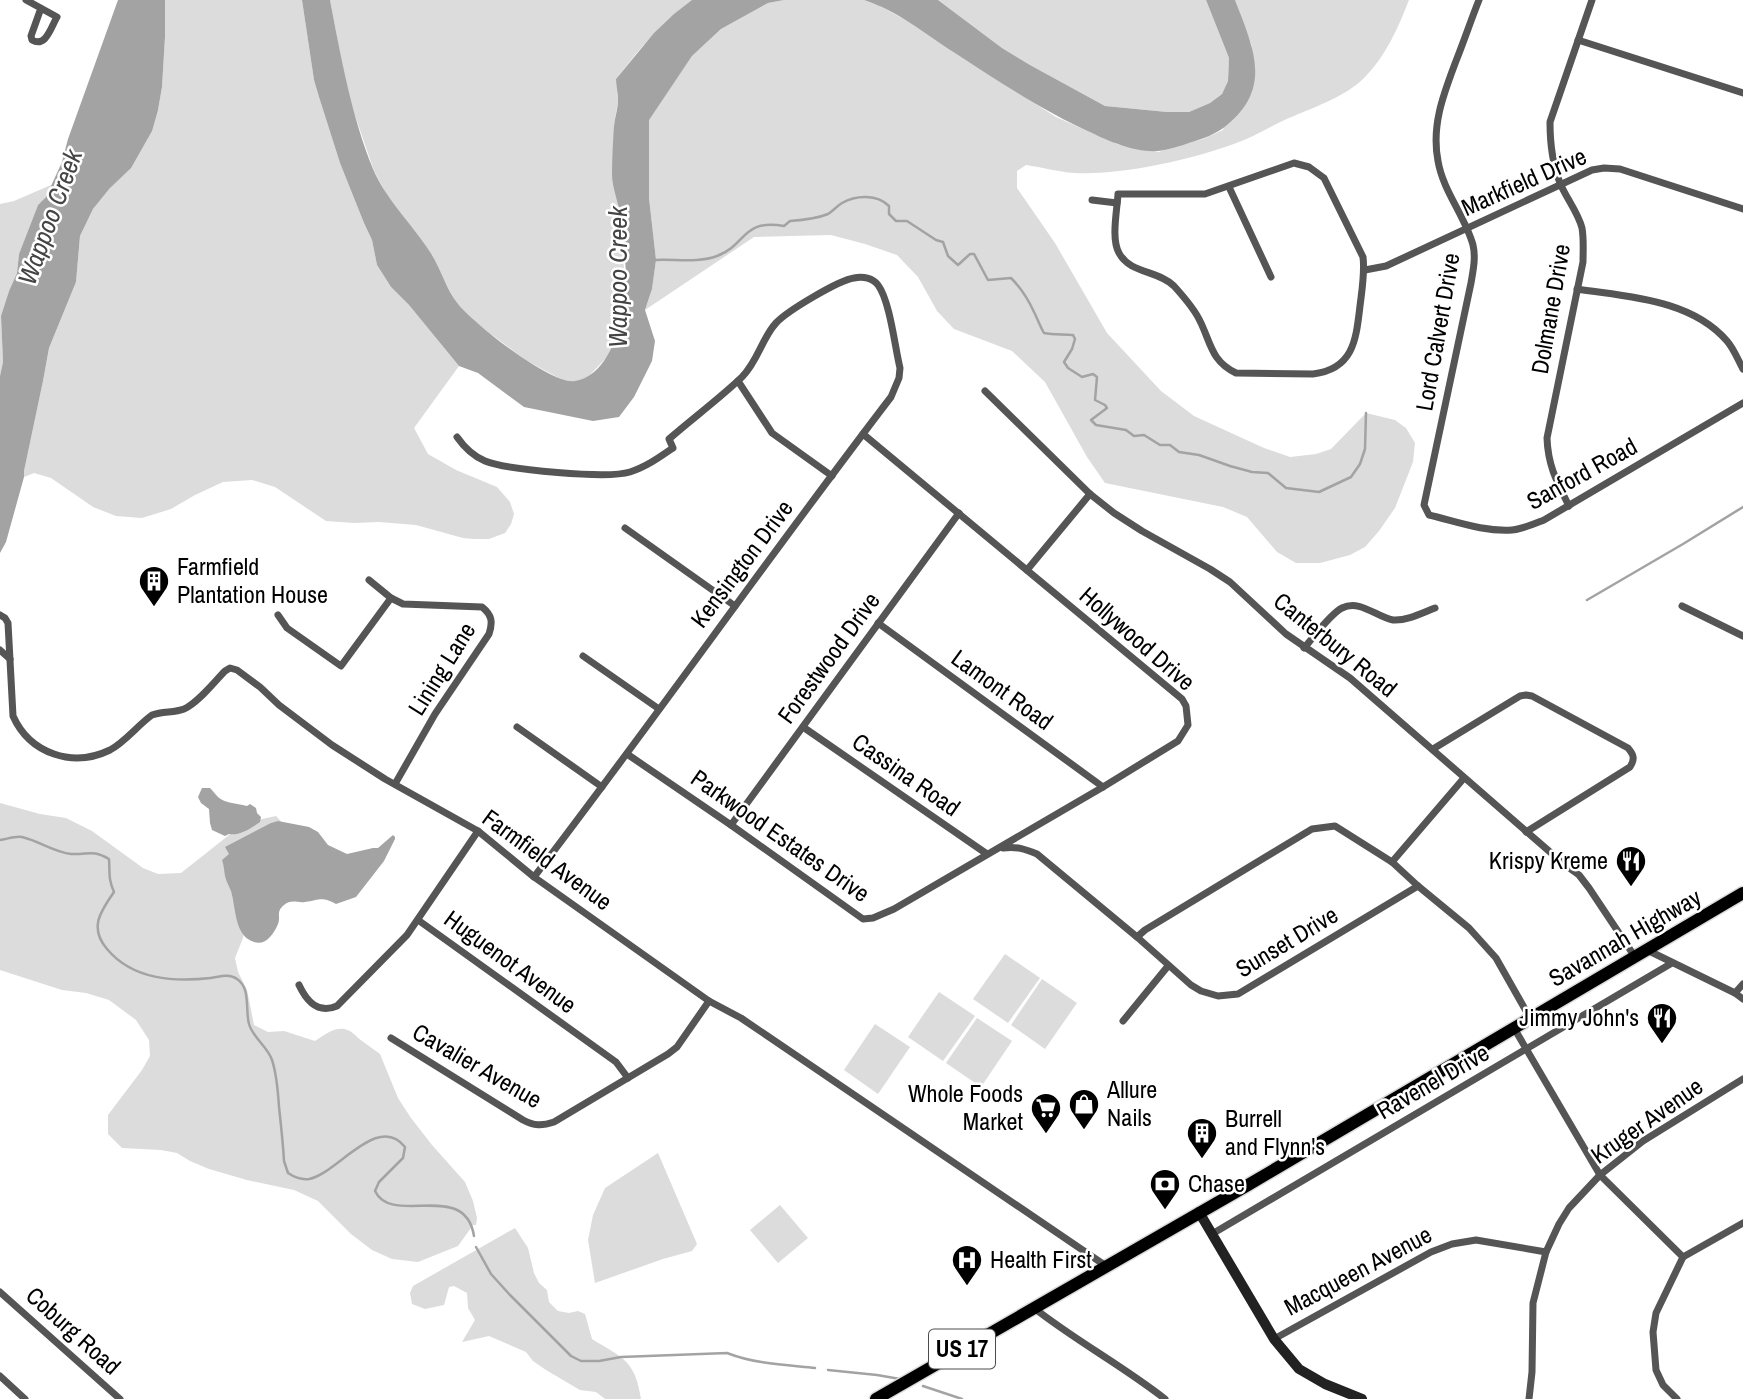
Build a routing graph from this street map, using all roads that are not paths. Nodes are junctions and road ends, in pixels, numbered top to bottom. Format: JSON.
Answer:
{"nodes":[{"id":1,"x":26,"y":0,"type":"edge"},
{"id":2,"x":1479,"y":0,"type":"edge"},
{"id":3,"x":1592,"y":0,"type":"edge"},
{"id":4,"x":41,"y":8,"type":"junction"},
{"id":5,"x":1578,"y":40,"type":"junction"},
{"id":6,"x":1743,"y":93,"type":"edge"},
{"id":7,"x":1560,"y":185,"type":"junction"},
{"id":8,"x":1229,"y":187,"type":"junction"},
{"id":9,"x":1092,"y":200,"type":"dead end"},
{"id":10,"x":1117,"y":203,"type":"junction"},
{"id":11,"x":1743,"y":209,"type":"edge"},
{"id":12,"x":1466,"y":229,"type":"junction"},
{"id":13,"x":1365,"y":270,"type":"junction"},
{"id":14,"x":1271,"y":277,"type":"dead end"},
{"id":15,"x":1577,"y":289,"type":"junction"},
{"id":16,"x":1743,"y":369,"type":"edge"},
{"id":17,"x":738,"y":381,"type":"junction"},
{"id":18,"x":985,"y":391,"type":"dead end"},
{"id":19,"x":1743,"y":404,"type":"edge"},
{"id":20,"x":863,"y":434,"type":"junction"},
{"id":21,"x":457,"y":437,"type":"dead end"},
{"id":22,"x":832,"y":476,"type":"junction"},
{"id":23,"x":1090,"y":494,"type":"junction"},
{"id":24,"x":1569,"y":506,"type":"junction"},
{"id":25,"x":959,"y":513,"type":"junction"},
{"id":26,"x":1429,"y":515,"type":"joint"},
{"id":27,"x":625,"y":528,"type":"dead end"},
{"id":28,"x":1027,"y":570,"type":"junction"},
{"id":29,"x":369,"y":580,"type":"dead end"},
{"id":30,"x":391,"y":598,"type":"junction"},
{"id":31,"x":735,"y":606,"type":"junction"},
{"id":32,"x":1682,"y":606,"type":"dead end"},
{"id":33,"x":1435,"y":608,"type":"dead end"},
{"id":34,"x":0,"y":615,"type":"edge"},
{"id":35,"x":278,"y":615,"type":"dead end"},
{"id":36,"x":878,"y":623,"type":"junction"},
{"id":37,"x":1743,"y":636,"type":"edge"},
{"id":38,"x":1304,"y":648,"type":"junction"},
{"id":39,"x":0,"y":650,"type":"edge"},
{"id":40,"x":583,"y":656,"type":"dead end"},
{"id":41,"x":10,"y":659,"type":"junction"},
{"id":42,"x":659,"y":709,"type":"junction"},
{"id":43,"x":517,"y":727,"type":"dead end"},
{"id":44,"x":803,"y":727,"type":"junction"},
{"id":45,"x":1433,"y":749,"type":"junction"},
{"id":46,"x":627,"y":754,"type":"junction"},
{"id":47,"x":1464,"y":778,"type":"junction"},
{"id":48,"x":395,"y":784,"type":"junction"},
{"id":49,"x":602,"y":787,"type":"junction"},
{"id":50,"x":1103,"y":787,"type":"junction"},
{"id":51,"x":731,"y":825,"type":"junction"},
{"id":52,"x":478,"y":831,"type":"junction"},
{"id":53,"x":1526,"y":832,"type":"junction"},
{"id":54,"x":999,"y":848,"type":"junction"},
{"id":55,"x":987,"y":855,"type":"junction"},
{"id":56,"x":1392,"y":862,"type":"junction"},
{"id":57,"x":534,"y":877,"type":"junction"},
{"id":58,"x":1418,"y":886,"type":"junction"},
{"id":59,"x":1743,"y":892,"type":"edge"},
{"id":60,"x":418,"y":920,"type":"junction"},
{"id":61,"x":1137,"y":937,"type":"junction"},
{"id":62,"x":1641,"y":953,"type":"junction"},
{"id":63,"x":1672,"y":963,"type":"junction"},
{"id":64,"x":1168,"y":966,"type":"junction"},
{"id":65,"x":1743,"y":984,"type":"edge"},
{"id":66,"x":299,"y":985,"type":"dead end"},
{"id":67,"x":1735,"y":993,"type":"junction"},
{"id":68,"x":1743,"y":999,"type":"edge"},
{"id":69,"x":709,"y":1001,"type":"junction"},
{"id":70,"x":1530,"y":1018,"type":"junction"},
{"id":71,"x":1123,"y":1021,"type":"dead end"},
{"id":72,"x":1514,"y":1028,"type":"junction"},
{"id":73,"x":391,"y":1038,"type":"dead end"},
{"id":74,"x":1527,"y":1049,"type":"junction"},
{"id":75,"x":628,"y":1079,"type":"junction"},
{"id":76,"x":1743,"y":1079,"type":"edge"},
{"id":77,"x":1600,"y":1175,"type":"junction"},
{"id":78,"x":1199,"y":1212,"type":"junction"},
{"id":79,"x":1743,"y":1223,"type":"edge"},
{"id":80,"x":1212,"y":1234,"type":"junction"},
{"id":81,"x":1546,"y":1252,"type":"junction"},
{"id":82,"x":1683,"y":1257,"type":"junction"},
{"id":83,"x":1106,"y":1266,"type":"junction"},
{"id":84,"x":0,"y":1292,"type":"edge"},
{"id":85,"x":1034,"y":1308,"type":"junction"},
{"id":86,"x":1274,"y":1339,"type":"junction"},
{"id":87,"x":0,"y":1376,"type":"edge"},
{"id":88,"x":25,"y":1399,"type":"edge"},
{"id":89,"x":120,"y":1399,"type":"edge"},
{"id":90,"x":876,"y":1399,"type":"edge"},
{"id":91,"x":1165,"y":1399,"type":"edge"},
{"id":92,"x":1362,"y":1399,"type":"edge"},
{"id":93,"x":1529,"y":1399,"type":"edge"},
{"id":94,"x":1677,"y":1399,"type":"edge"}],
"edges":[{"from":1,"to":4,"type":"street"},
{"from":2,"to":12,"type":"street","name":"Lord Calvert Drive"},
{"from":3,"to":5,"type":"street","name":"Dolmane Drive"},
{"from":4,"to":4,"type":"street"},
{"from":5,"to":6,"type":"street"},
{"from":5,"to":7,"type":"street","name":"Dolmane Drive"},
{"from":7,"to":11,"type":"street","name":"Markfield Drive"},
{"from":7,"to":12,"type":"street","name":"Markfield Drive"},
{"from":7,"to":15,"type":"street","name":"Dolmane Drive"},
{"from":8,"to":10,"type":"street"},
{"from":8,"to":13,"type":"street"},
{"from":8,"to":14,"type":"street"},
{"from":9,"to":10,"type":"street"},
{"from":10,"to":13,"type":"street"},
{"from":12,"to":13,"type":"street","name":"Markfield Drive"},
{"from":12,"to":26,"type":"street","name":"Lord Calvert Drive"},
{"from":15,"to":16,"type":"street"},
{"from":15,"to":24,"type":"street","name":"Dolmane Drive"},
{"from":17,"to":20,"type":"street","name":"Kensington Drive"},
{"from":17,"to":21,"type":"street"},
{"from":17,"to":22,"type":"street"},
{"from":18,"to":23,"type":"street","name":"Canterbury Road"},
{"from":19,"to":24,"type":"street","name":"Sanford Road"},
{"from":20,"to":22,"type":"street","name":"Kensington Drive"},
{"from":20,"to":25,"type":"street","name":"Hollywood Drive"},
{"from":22,"to":31,"type":"street","name":"Kensington Drive"},
{"from":23,"to":28,"type":"street"},
{"from":23,"to":38,"type":"street","name":"Canterbury Road"},
{"from":24,"to":26,"type":"street","name":"Sanford Road"},
{"from":25,"to":28,"type":"street","name":"Hollywood Drive"},
{"from":25,"to":36,"type":"street","name":"Forestwood Drive"},
{"from":27,"to":31,"type":"street"},
{"from":28,"to":50,"type":"street","name":"Hollywood Drive"},
{"from":29,"to":30,"type":"street","name":"Lining Lane"},
{"from":30,"to":35,"type":"street"},
{"from":30,"to":48,"type":"street","name":"Lining Lane"},
{"from":31,"to":42,"type":"street","name":"Kensington Drive"},
{"from":32,"to":37,"type":"street"},
{"from":33,"to":38,"type":"street"},
{"from":34,"to":41,"type":"street","name":"Farmfield Avenue"},
{"from":36,"to":44,"type":"street","name":"Forestwood Drive"},
{"from":36,"to":50,"type":"street","name":"Lamont Road"},
{"from":38,"to":45,"type":"street","name":"Canterbury Road"},
{"from":39,"to":41,"type":"street"},
{"from":40,"to":42,"type":"street"},
{"from":41,"to":48,"type":"street","name":"Farmfield Avenue"},
{"from":42,"to":46,"type":"street","name":"Kensington Drive"},
{"from":43,"to":49,"type":"street"},
{"from":44,"to":51,"type":"street","name":"Forestwood Drive"},
{"from":44,"to":55,"type":"street","name":"Cassina Road"},
{"from":45,"to":47,"type":"street","name":"Canterbury Road"},
{"from":45,"to":53,"type":"street"},
{"from":46,"to":49,"type":"street","name":"Kensington Drive"},
{"from":46,"to":51,"type":"street","name":"Parkwood Estates Drive"},
{"from":47,"to":53,"type":"street","name":"Canterbury Road"},
{"from":47,"to":56,"type":"street"},
{"from":48,"to":52,"type":"street","name":"Farmfield Avenue"},
{"from":49,"to":57,"type":"street","name":"Kensington Drive"},
{"from":50,"to":54,"type":"street","name":"Hollywood Drive"},
{"from":51,"to":55,"type":"street","name":"Parkwood Estates Drive"},
{"from":52,"to":57,"type":"street","name":"Farmfield Avenue"},
{"from":52,"to":60,"type":"street","name":"Huguenot Avenue"},
{"from":53,"to":62,"type":"street","name":"Canterbury Road"},
{"from":54,"to":55,"type":"street","name":"Hollywood Drive"},
{"from":54,"to":61,"type":"street","name":"Sunset Drive"},
{"from":56,"to":58,"type":"street"},
{"from":56,"to":61,"type":"street"},
{"from":57,"to":69,"type":"street","name":"Farmfield Avenue"},
{"from":58,"to":64,"type":"street","name":"Sunset Drive"},
{"from":58,"to":70,"type":"street"},
{"from":59,"to":62,"type":"highway","name":"Savannah Highway","number":"US 17"},
{"from":60,"to":66,"type":"street"},
{"from":60,"to":75,"type":"street","name":"Huguenot Avenue"},
{"from":61,"to":64,"type":"street","name":"Sunset Drive"},
{"from":62,"to":63,"type":"street"},
{"from":62,"to":70,"type":"highway","name":"Savannah Highway","number":"US 17"},
{"from":63,"to":67,"type":"street"},
{"from":63,"to":74,"type":"street","name":"Ravenel Drive"},
{"from":64,"to":71,"type":"street"},
{"from":65,"to":67,"type":"street"},
{"from":67,"to":68,"type":"street"},
{"from":69,"to":75,"type":"street","name":"Cavalier Avenue"},
{"from":69,"to":83,"type":"street","name":"Farmfield Avenue"},
{"from":70,"to":72,"type":"highway","name":"Savannah Highway","number":"US 17"},
{"from":72,"to":74,"type":"street"},
{"from":72,"to":78,"type":"highway","name":"Savannah Highway","number":"US 17"},
{"from":73,"to":75,"type":"street","name":"Cavalier Avenue"},
{"from":74,"to":77,"type":"street"},
{"from":74,"to":80,"type":"street","name":"Ravenel Drive"},
{"from":76,"to":77,"type":"street","name":"Kruger Avenue"},
{"from":77,"to":81,"type":"street","name":"Kruger Avenue"},
{"from":77,"to":82,"type":"street"},
{"from":78,"to":80,"type":"main road"},
{"from":78,"to":83,"type":"highway","name":"Savannah Highway","number":"US 17"},
{"from":79,"to":82,"type":"street"},
{"from":80,"to":86,"type":"main road"},
{"from":81,"to":86,"type":"street","name":"Macqueen Avenue"},
{"from":81,"to":93,"type":"street","name":"Kruger Avenue"},
{"from":82,"to":94,"type":"street"},
{"from":83,"to":85,"type":"highway","name":"Savannah Highway","number":"US 17"},
{"from":84,"to":89,"type":"street","name":"Coburg Road"},
{"from":85,"to":90,"type":"highway","name":"Savannah Highway","number":"US 17"},
{"from":85,"to":91,"type":"street"},
{"from":86,"to":92,"type":"main road"},
{"from":87,"to":88,"type":"street"}]}
